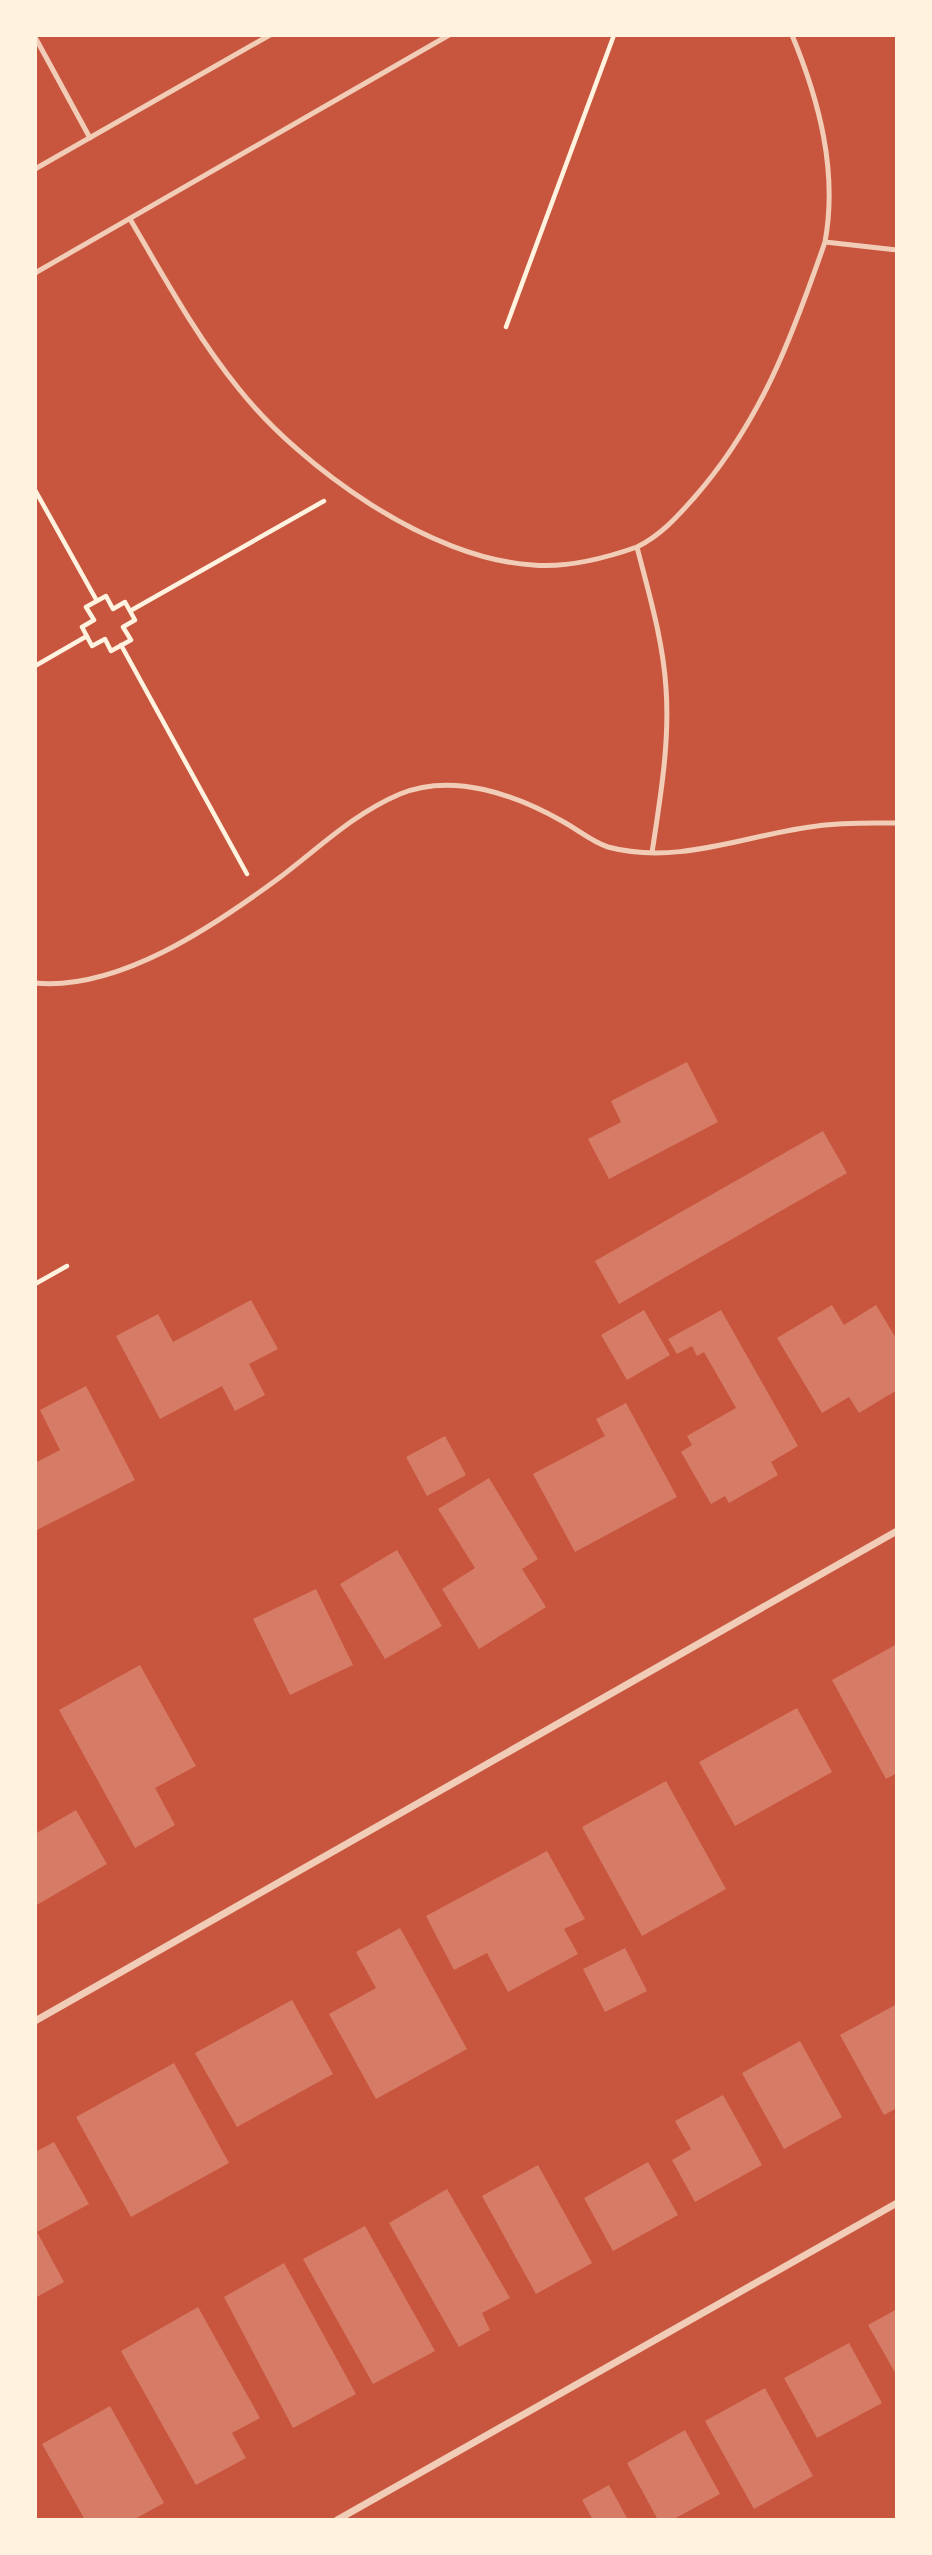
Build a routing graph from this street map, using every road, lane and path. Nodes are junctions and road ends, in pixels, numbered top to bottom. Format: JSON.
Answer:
{"nodes":[{"id":1,"x":270,"y":35,"type":"edge"},
{"id":2,"x":449,"y":35,"type":"edge"},
{"id":3,"x":614,"y":35,"type":"edge"},
{"id":4,"x":792,"y":35,"type":"edge"},
{"id":5,"x":35,"y":37,"type":"edge"},
{"id":6,"x":90,"y":138,"type":"junction"},
{"id":7,"x":35,"y":169,"type":"edge"},
{"id":8,"x":130,"y":219,"type":"junction"},
{"id":9,"x":825,"y":242,"type":"junction"},
{"id":10,"x":897,"y":250,"type":"edge"},
{"id":11,"x":35,"y":273,"type":"edge"},
{"id":12,"x":506,"y":327,"type":"dead end"},
{"id":13,"x":347,"y":488,"type":"junction"},
{"id":14,"x":35,"y":490,"type":"edge"},
{"id":15,"x":637,"y":547,"type":"junction"},
{"id":16,"x":97,"y":601,"type":"junction"},
{"id":17,"x":130,"y":611,"type":"junction"},
{"id":18,"x":87,"y":636,"type":"junction"},
{"id":19,"x":121,"y":645,"type":"junction"},
{"id":20,"x":35,"y":666,"type":"edge"},
{"id":21,"x":897,"y":823,"type":"edge"},
{"id":22,"x":652,"y":853,"type":"junction"},
{"id":23,"x":257,"y":893,"type":"junction"},
{"id":24,"x":35,"y":984,"type":"edge"},
{"id":25,"x":67,"y":1266,"type":"dead end"},
{"id":26,"x":35,"y":1284,"type":"edge"},
{"id":27,"x":897,"y":1531,"type":"edge"},
{"id":28,"x":35,"y":2021,"type":"edge"},
{"id":29,"x":897,"y":2203,"type":"edge"},
{"id":30,"x":337,"y":2520,"type":"edge"}],
"edges":[{"from":1,"to":6,"type":"lane"},
{"from":2,"to":8,"type":"lane"},
{"from":3,"to":12,"type":"path"},
{"from":4,"to":9,"type":"lane"},
{"from":5,"to":6,"type":"lane"},
{"from":6,"to":7,"type":"lane"},
{"from":8,"to":11,"type":"lane"},
{"from":8,"to":13,"type":"lane"},
{"from":9,"to":10,"type":"lane"},
{"from":9,"to":15,"type":"lane"},
{"from":13,"to":15,"type":"lane"},
{"from":13,"to":17,"type":"path"},
{"from":14,"to":16,"type":"path"},
{"from":15,"to":22,"type":"lane"},
{"from":16,"to":17,"type":"path"},
{"from":16,"to":18,"type":"path"},
{"from":17,"to":19,"type":"path"},
{"from":18,"to":19,"type":"path"},
{"from":18,"to":20,"type":"path"},
{"from":19,"to":23,"type":"path"},
{"from":21,"to":22,"type":"lane"},
{"from":22,"to":23,"type":"lane"},
{"from":23,"to":24,"type":"lane"},
{"from":25,"to":26,"type":"path"},
{"from":27,"to":28,"type":"street"},
{"from":29,"to":30,"type":"street"}]}
